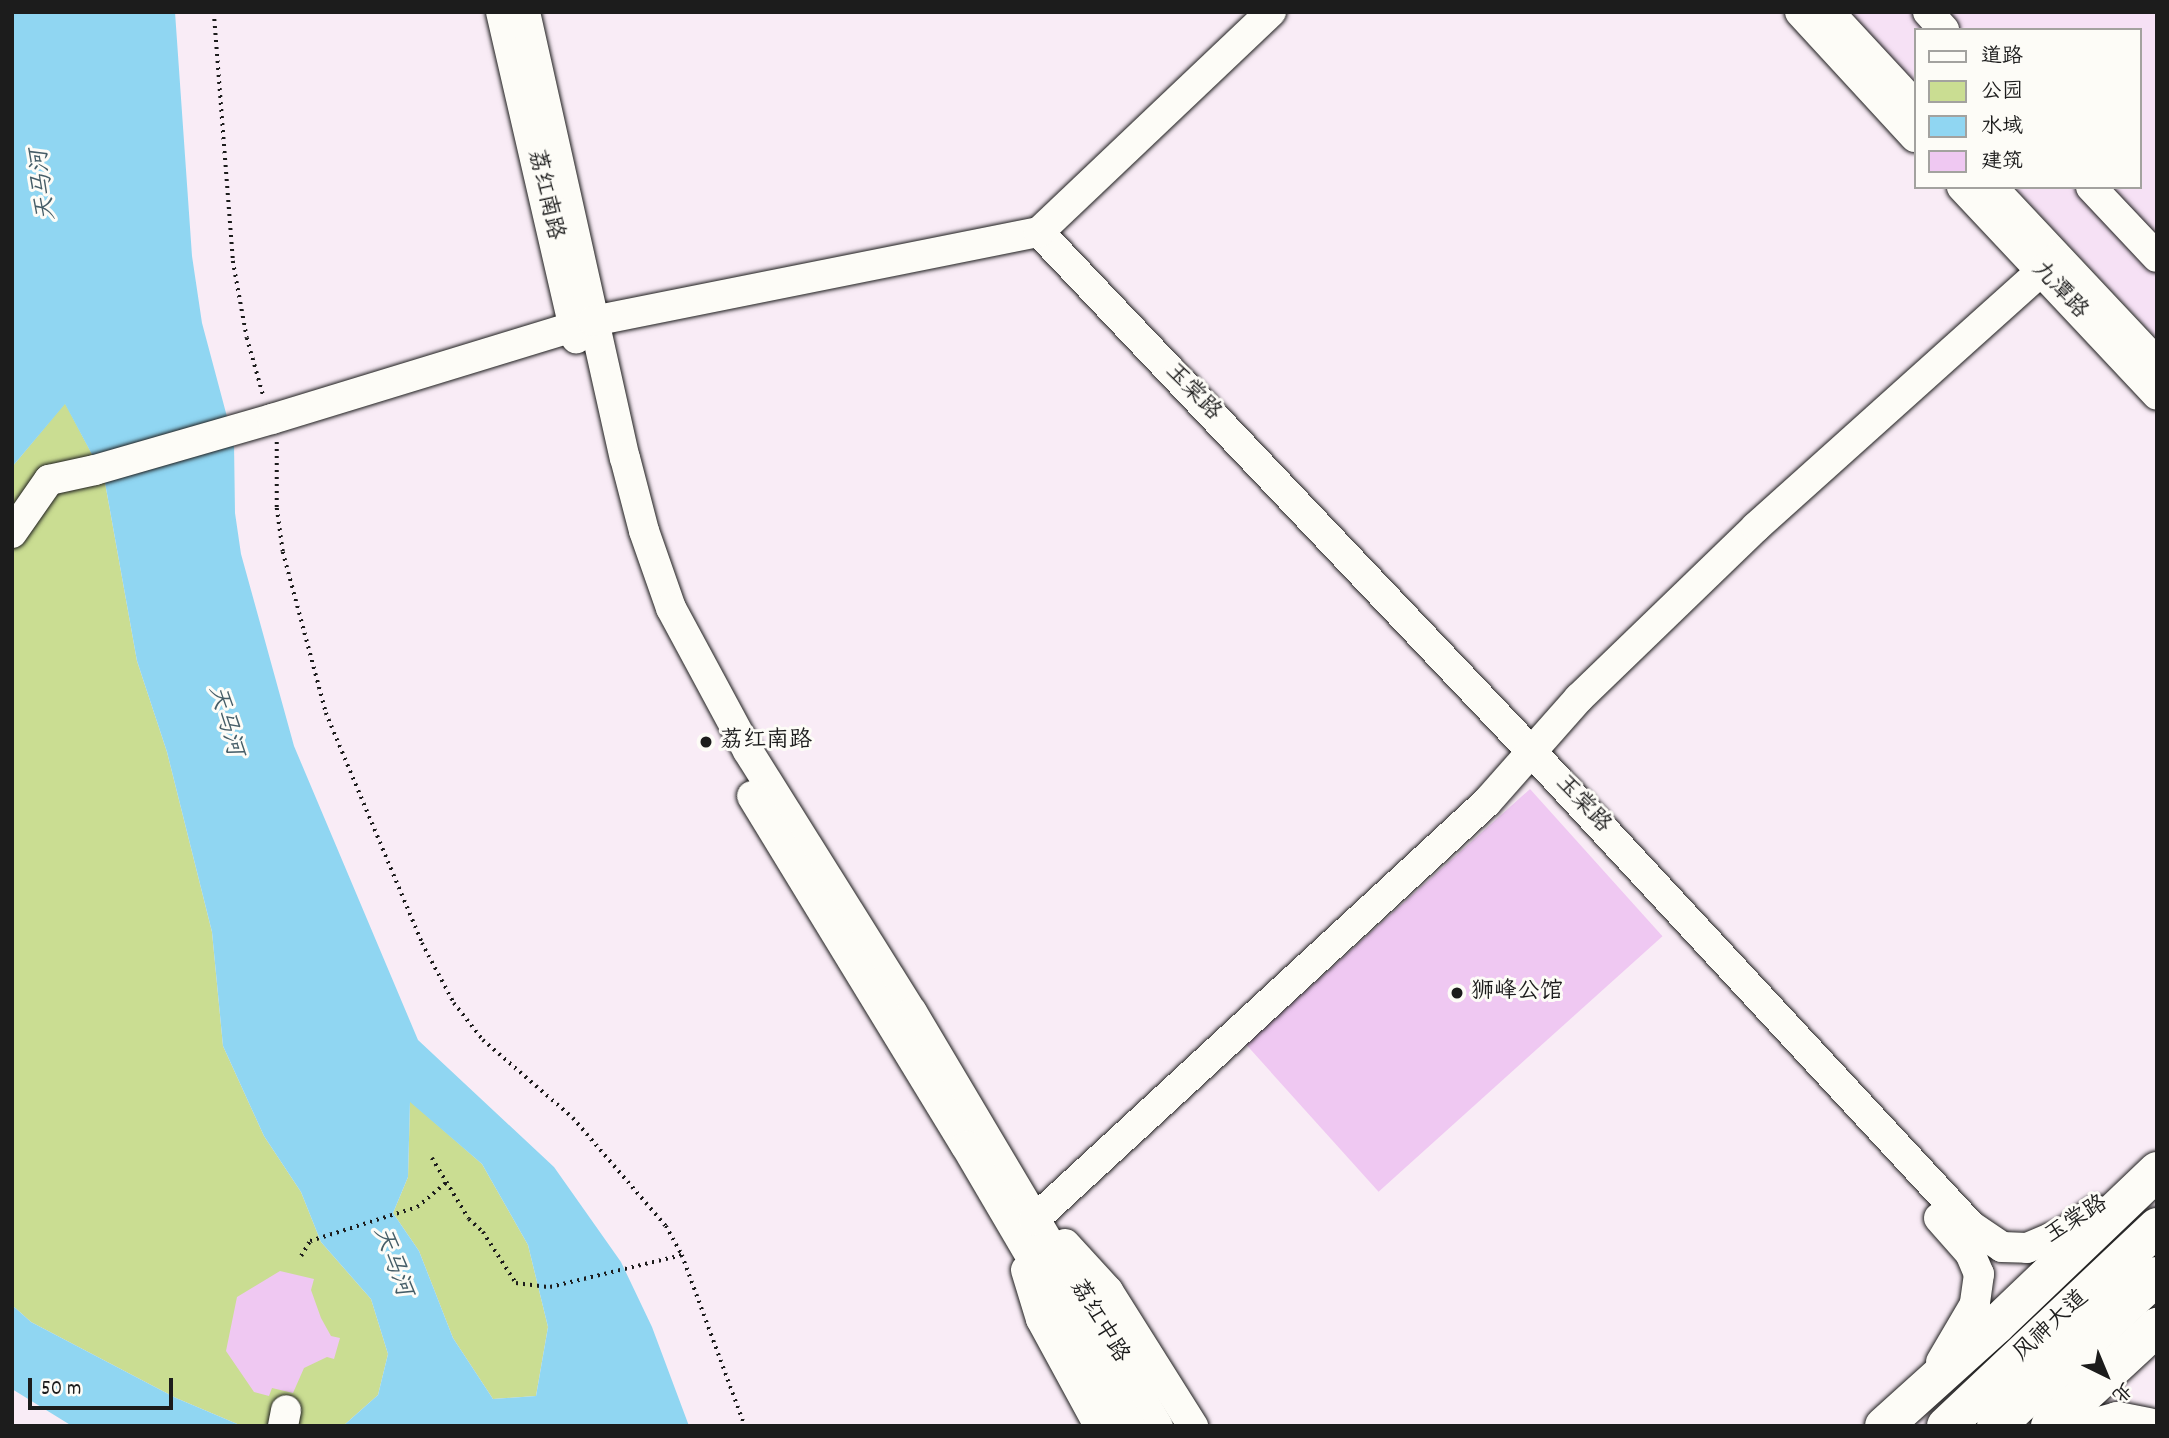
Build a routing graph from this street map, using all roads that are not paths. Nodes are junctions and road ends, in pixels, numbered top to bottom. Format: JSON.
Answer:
{"nodes":[{"id":1,"x":501,"y":12,"type":"edge"},
{"id":2,"x":525,"y":12,"type":"edge"},
{"id":3,"x":1271,"y":12,"type":"edge"},
{"id":4,"x":1800,"y":12,"type":"edge"},
{"id":5,"x":1829,"y":12,"type":"edge"},
{"id":6,"x":1928,"y":12,"type":"edge"},
{"id":7,"x":1942,"y":28,"type":"edge"},
{"id":8,"x":1913,"y":103,"type":"edge"},
{"id":9,"x":1913,"y":135,"type":"edge"},
{"id":10,"x":1964,"y":189,"type":"edge"},
{"id":11,"x":1993,"y":189,"type":"edge"},
{"id":12,"x":2093,"y":189,"type":"edge"},
{"id":13,"x":1030,"y":234,"type":"junction"},
{"id":14,"x":2157,"y":257,"type":"edge"},
{"id":15,"x":2049,"y":264,"type":"junction"},
{"id":16,"x":584,"y":324,"type":"junction"},
{"id":17,"x":2157,"y":363,"type":"edge"},
{"id":18,"x":2157,"y":395,"type":"edge"},
{"id":19,"x":12,"y":533,"type":"edge"},
{"id":20,"x":1526,"y":759,"type":"junction"},
{"id":21,"x":2157,"y":1170,"type":"edge"},
{"id":22,"x":2157,"y":1227,"type":"edge"},
{"id":23,"x":1026,"y":1228,"type":"junction"},
{"id":24,"x":2157,"y":1276,"type":"edge"},
{"id":25,"x":2157,"y":1327,"type":"edge"},
{"id":26,"x":1920,"y":1394,"type":"junction"},
{"id":27,"x":1099,"y":1426,"type":"edge"},
{"id":28,"x":1130,"y":1426,"type":"edge"},
{"id":29,"x":1158,"y":1426,"type":"edge"},
{"id":30,"x":1193,"y":1426,"type":"edge"},
{"id":31,"x":1884,"y":1426,"type":"edge"},
{"id":32,"x":1946,"y":1426,"type":"edge"},
{"id":33,"x":1996,"y":1426,"type":"edge"},
{"id":34,"x":2050,"y":1426,"type":"edge"},
{"id":35,"x":2095,"y":1426,"type":"edge"},
{"id":36,"x":2148,"y":1426,"type":"edge"}],
"edges":[{"from":1,"to":16,"type":"street","name":"荔红南路"},
{"from":2,"to":16,"type":"street","name":"荔红南路"},
{"from":3,"to":13,"type":"street"},
{"from":4,"to":9,"type":"street"},
{"from":5,"to":8,"type":"street"},
{"from":6,"to":7,"type":"street"},
{"from":10,"to":15,"type":"street","name":"九潭路"},
{"from":11,"to":15,"type":"street","name":"九潭路"},
{"from":12,"to":14,"type":"street"},
{"from":13,"to":16,"type":"street"},
{"from":13,"to":20,"type":"street","name":"玉棠路"},
{"from":15,"to":17,"type":"street","name":"九潭路"},
{"from":15,"to":18,"type":"street","name":"九潭路"},
{"from":15,"to":20,"type":"street"},
{"from":16,"to":19,"type":"street"},
{"from":16,"to":23,"type":"street","name":"荔红南路"},
{"from":20,"to":21,"type":"street","name":"玉棠路"},
{"from":20,"to":23,"type":"street"},
{"from":20,"to":26,"type":"street","name":"玉棠路"},
{"from":21,"to":26,"type":"highway"},
{"from":22,"to":32,"type":"highway","name":"风神大道"},
{"from":23,"to":27,"type":"street"},
{"from":23,"to":28,"type":"street","name":"荔红中路"},
{"from":23,"to":29,"type":"street","name":"荔红中路"},
{"from":23,"to":30,"type":"street"},
{"from":24,"to":33,"type":"highway","name":"风神大道"},
{"from":25,"to":34,"type":"highway"},
{"from":26,"to":31,"type":"highway"},
{"from":35,"to":36,"type":"main road"}]}
